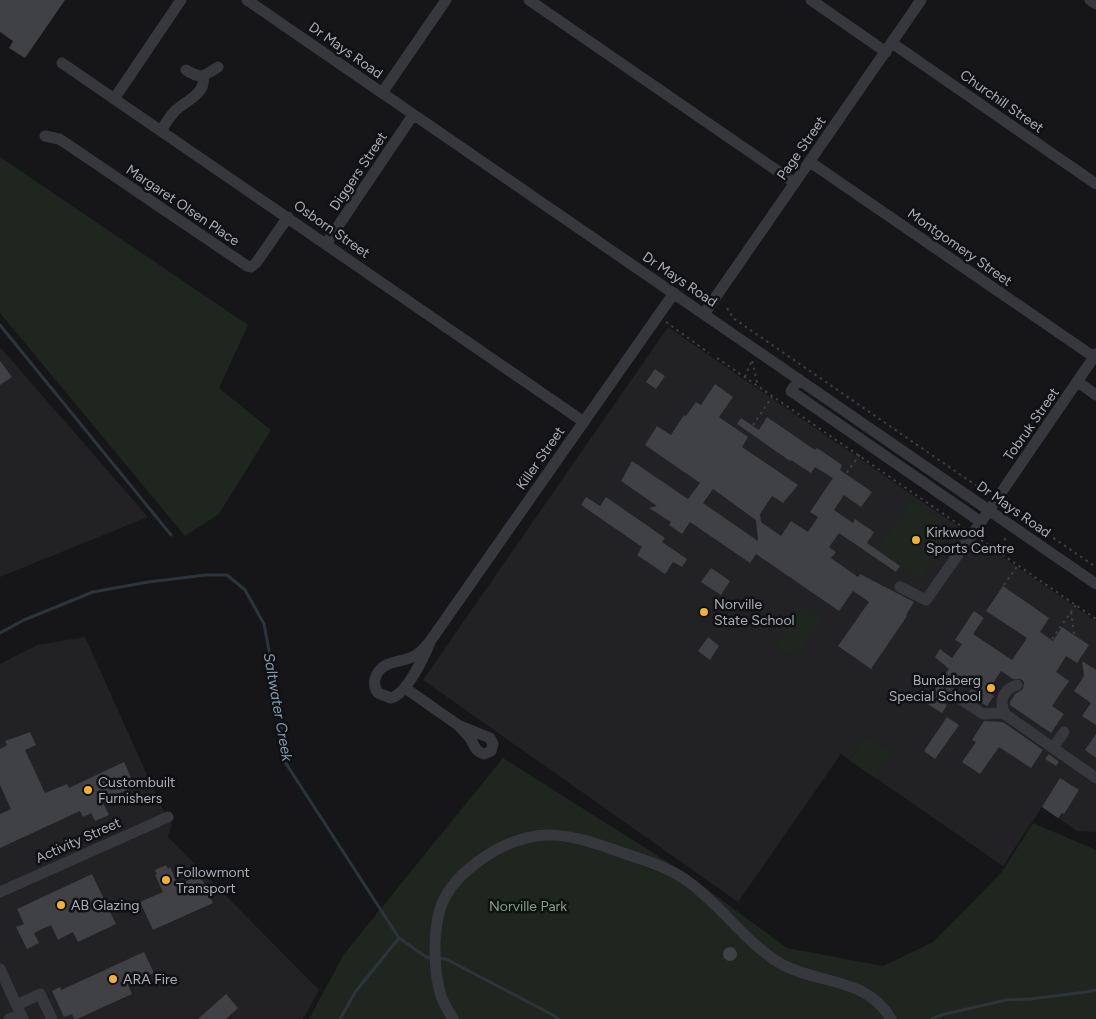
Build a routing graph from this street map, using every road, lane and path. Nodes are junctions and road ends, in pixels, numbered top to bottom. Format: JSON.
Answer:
{"nodes":[{"id":1,"x":181,"y":0,"type":"edge"},
{"id":2,"x":247,"y":0,"type":"edge"},
{"id":3,"x":446,"y":0,"type":"edge"},
{"id":4,"x":529,"y":0,"type":"edge"},
{"id":5,"x":811,"y":0,"type":"edge"},
{"id":6,"x":921,"y":0,"type":"edge"},
{"id":7,"x":1090,"y":0,"type":"edge"},
{"id":8,"x":1096,"y":4,"type":"edge"},
{"id":9,"x":889,"y":48,"type":"junction"},
{"id":10,"x":62,"y":63,"type":"dead end"},
{"id":11,"x":218,"y":67,"type":"dead end"},
{"id":12,"x":186,"y":70,"type":"dead end"},
{"id":13,"x":203,"y":76,"type":"junction"},
{"id":14,"x":382,"y":93,"type":"junction"},
{"id":15,"x":114,"y":99,"type":"junction"},
{"id":16,"x":413,"y":115,"type":"junction"},
{"id":17,"x":161,"y":131,"type":"junction"},
{"id":18,"x":45,"y":136,"type":"dead end"},
{"id":19,"x":810,"y":162,"type":"junction"},
{"id":20,"x":795,"y":183,"type":"junction"},
{"id":21,"x":1096,"y":184,"type":"edge"},
{"id":22,"x":288,"y":217,"type":"junction"},
{"id":23,"x":326,"y":244,"type":"junction"},
{"id":24,"x":674,"y":293,"type":"junction"},
{"id":25,"x":727,"y":308,"type":"dead end"},
{"id":26,"x":704,"y":314,"type":"junction"},
{"id":27,"x":662,"y":320,"type":"dead end"},
{"id":28,"x":709,"y":353,"type":"dead end"},
{"id":29,"x":1095,"y":356,"type":"edge"},
{"id":30,"x":717,"y":358,"type":"dead end"},
{"id":31,"x":745,"y":378,"type":"junction"},
{"id":32,"x":799,"y":379,"type":"junction"},
{"id":33,"x":1078,"y":382,"type":"junction"},
{"id":34,"x":758,"y":387,"type":"junction"},
{"id":35,"x":1096,"y":396,"type":"edge"},
{"id":36,"x":772,"y":397,"type":"junction"},
{"id":37,"x":584,"y":422,"type":"junction"},
{"id":38,"x":753,"y":425,"type":"dead end"},
{"id":39,"x":861,"y":453,"type":"dead end"},
{"id":40,"x":858,"y":456,"type":"junction"},
{"id":41,"x":843,"y":478,"type":"dead end"},
{"id":42,"x":997,"y":499,"type":"junction"},
{"id":43,"x":989,"y":510,"type":"junction"},
{"id":44,"x":981,"y":522,"type":"junction"},
{"id":45,"x":968,"y":531,"type":"dead end"},
{"id":46,"x":1008,"y":534,"type":"dead end"},
{"id":47,"x":975,"y":536,"type":"dead end"},
{"id":48,"x":997,"y":551,"type":"junction"},
{"id":49,"x":1018,"y":565,"type":"junction"},
{"id":50,"x":1096,"y":567,"type":"edge"},
{"id":51,"x":1096,"y":584,"type":"edge"},
{"id":52,"x":1004,"y":585,"type":"dead end"},
{"id":53,"x":900,"y":587,"type":"dead end"},
{"id":54,"x":1076,"y":605,"type":"junction"},
{"id":55,"x":1071,"y":612,"type":"junction"},
{"id":56,"x":1096,"y":619,"type":"edge"},
{"id":57,"x":1074,"y":634,"type":"dead end"},
{"id":58,"x":1052,"y":639,"type":"dead end"},
{"id":59,"x":431,"y":640,"type":"junction"},
{"id":60,"x":1017,"y":685,"type":"dead end"},
{"id":61,"x":405,"y":688,"type":"junction"},
{"id":62,"x":950,"y":692,"type":"dead end"},
{"id":63,"x":1006,"y":715,"type":"junction"},
{"id":64,"x":458,"y":725,"type":"dead end"},
{"id":65,"x":1064,"y":732,"type":"dead end"},
{"id":66,"x":1053,"y":748,"type":"junction"},
{"id":67,"x":1096,"y":778,"type":"edge"},
{"id":68,"x":168,"y":817,"type":"dead end"},
{"id":69,"x":0,"y":892,"type":"edge"},
{"id":70,"x":0,"y":970,"type":"edge"},
{"id":71,"x":20,"y":1013,"type":"edge"},
{"id":72,"x":9,"y":1019,"type":"edge"},
{"id":73,"x":52,"y":1019,"type":"edge"},
{"id":74,"x":453,"y":1019,"type":"edge"},
{"id":75,"x":892,"y":1019,"type":"edge"}],
"edges":[{"from":1,"to":15,"type":"street"},
{"from":2,"to":14,"type":"street","name":"Dr Mays Road"},
{"from":3,"to":14,"type":"street"},
{"from":4,"to":20,"type":"street"},
{"from":5,"to":9,"type":"street","name":"Churchill Street"},
{"from":6,"to":9,"type":"street","name":"Page Street"},
{"from":7,"to":8,"type":"street"},
{"from":9,"to":19,"type":"street","name":"Page Street"},
{"from":9,"to":21,"type":"street","name":"Churchill Street"},
{"from":10,"to":15,"type":"street","name":"Osborn Street"},
{"from":11,"to":13,"type":"street"},
{"from":12,"to":13,"type":"street"},
{"from":13,"to":17,"type":"street"},
{"from":14,"to":16,"type":"street","name":"Dr Mays Road"},
{"from":15,"to":17,"type":"street","name":"Osborn Street"},
{"from":16,"to":23,"type":"street","name":"Diggers Street"},
{"from":16,"to":24,"type":"street","name":"Dr Mays Road"},
{"from":17,"to":22,"type":"street","name":"Osborn Street"},
{"from":18,"to":22,"type":"street","name":"Margaret Olsen Place"},
{"from":19,"to":20,"type":"street","name":"Page Street"},
{"from":19,"to":29,"type":"street","name":"Montgomery Street"},
{"from":20,"to":26,"type":"street","name":"Page Street"},
{"from":22,"to":23,"type":"street","name":"Osborn Street"},
{"from":23,"to":37,"type":"street","name":"Osborn Street"},
{"from":24,"to":26,"type":"street","name":"Dr Mays Road"},
{"from":24,"to":37,"type":"street","name":"Killer Street"},
{"from":25,"to":42,"type":"path"},
{"from":26,"to":32,"type":"street","name":"Dr Mays Road"},
{"from":27,"to":28,"type":"path"},
{"from":29,"to":33,"type":"street","name":"Tobruk Street"},
{"from":30,"to":31,"type":"path"},
{"from":31,"to":34,"type":"path"},
{"from":31,"to":34,"type":"path"},
{"from":32,"to":43,"type":"street","name":"Dr Mays Road"},
{"from":32,"to":44,"type":"street"},
{"from":33,"to":35,"type":"street"},
{"from":33,"to":42,"type":"street","name":"Tobruk Street"},
{"from":34,"to":36,"type":"path"},
{"from":36,"to":38,"type":"path"},
{"from":36,"to":40,"type":"path"},
{"from":37,"to":59,"type":"street","name":"Killer Street"},
{"from":39,"to":40,"type":"path"},
{"from":40,"to":41,"type":"path"},
{"from":40,"to":45,"type":"path"},
{"from":42,"to":43,"type":"street","name":"Tobruk Street"},
{"from":42,"to":50,"type":"path"},
{"from":43,"to":44,"type":"street","name":"Tobruk Street"},
{"from":43,"to":51,"type":"street","name":"Dr Mays Road"},
{"from":44,"to":53,"type":"street","name":"Tobruk Street"},
{"from":46,"to":48,"type":"path"},
{"from":47,"to":48,"type":"path"},
{"from":48,"to":49,"type":"path"},
{"from":49,"to":52,"type":"path"},
{"from":49,"to":54,"type":"path"},
{"from":54,"to":55,"type":"path"},
{"from":54,"to":56,"type":"path"},
{"from":55,"to":57,"type":"path"},
{"from":55,"to":58,"type":"path"},
{"from":59,"to":61,"type":"street"},
{"from":59,"to":61,"type":"street"},
{"from":60,"to":63,"type":"street"},
{"from":61,"to":64,"type":"street"},
{"from":62,"to":63,"type":"street"},
{"from":63,"to":66,"type":"street"},
{"from":65,"to":66,"type":"street"},
{"from":66,"to":67,"type":"street"},
{"from":68,"to":69,"type":"street","name":"Activity Street"},
{"from":70,"to":71,"type":"street"},
{"from":71,"to":72,"type":"street"},
{"from":71,"to":73,"type":"street"},
{"from":74,"to":75,"type":"street"}]}
